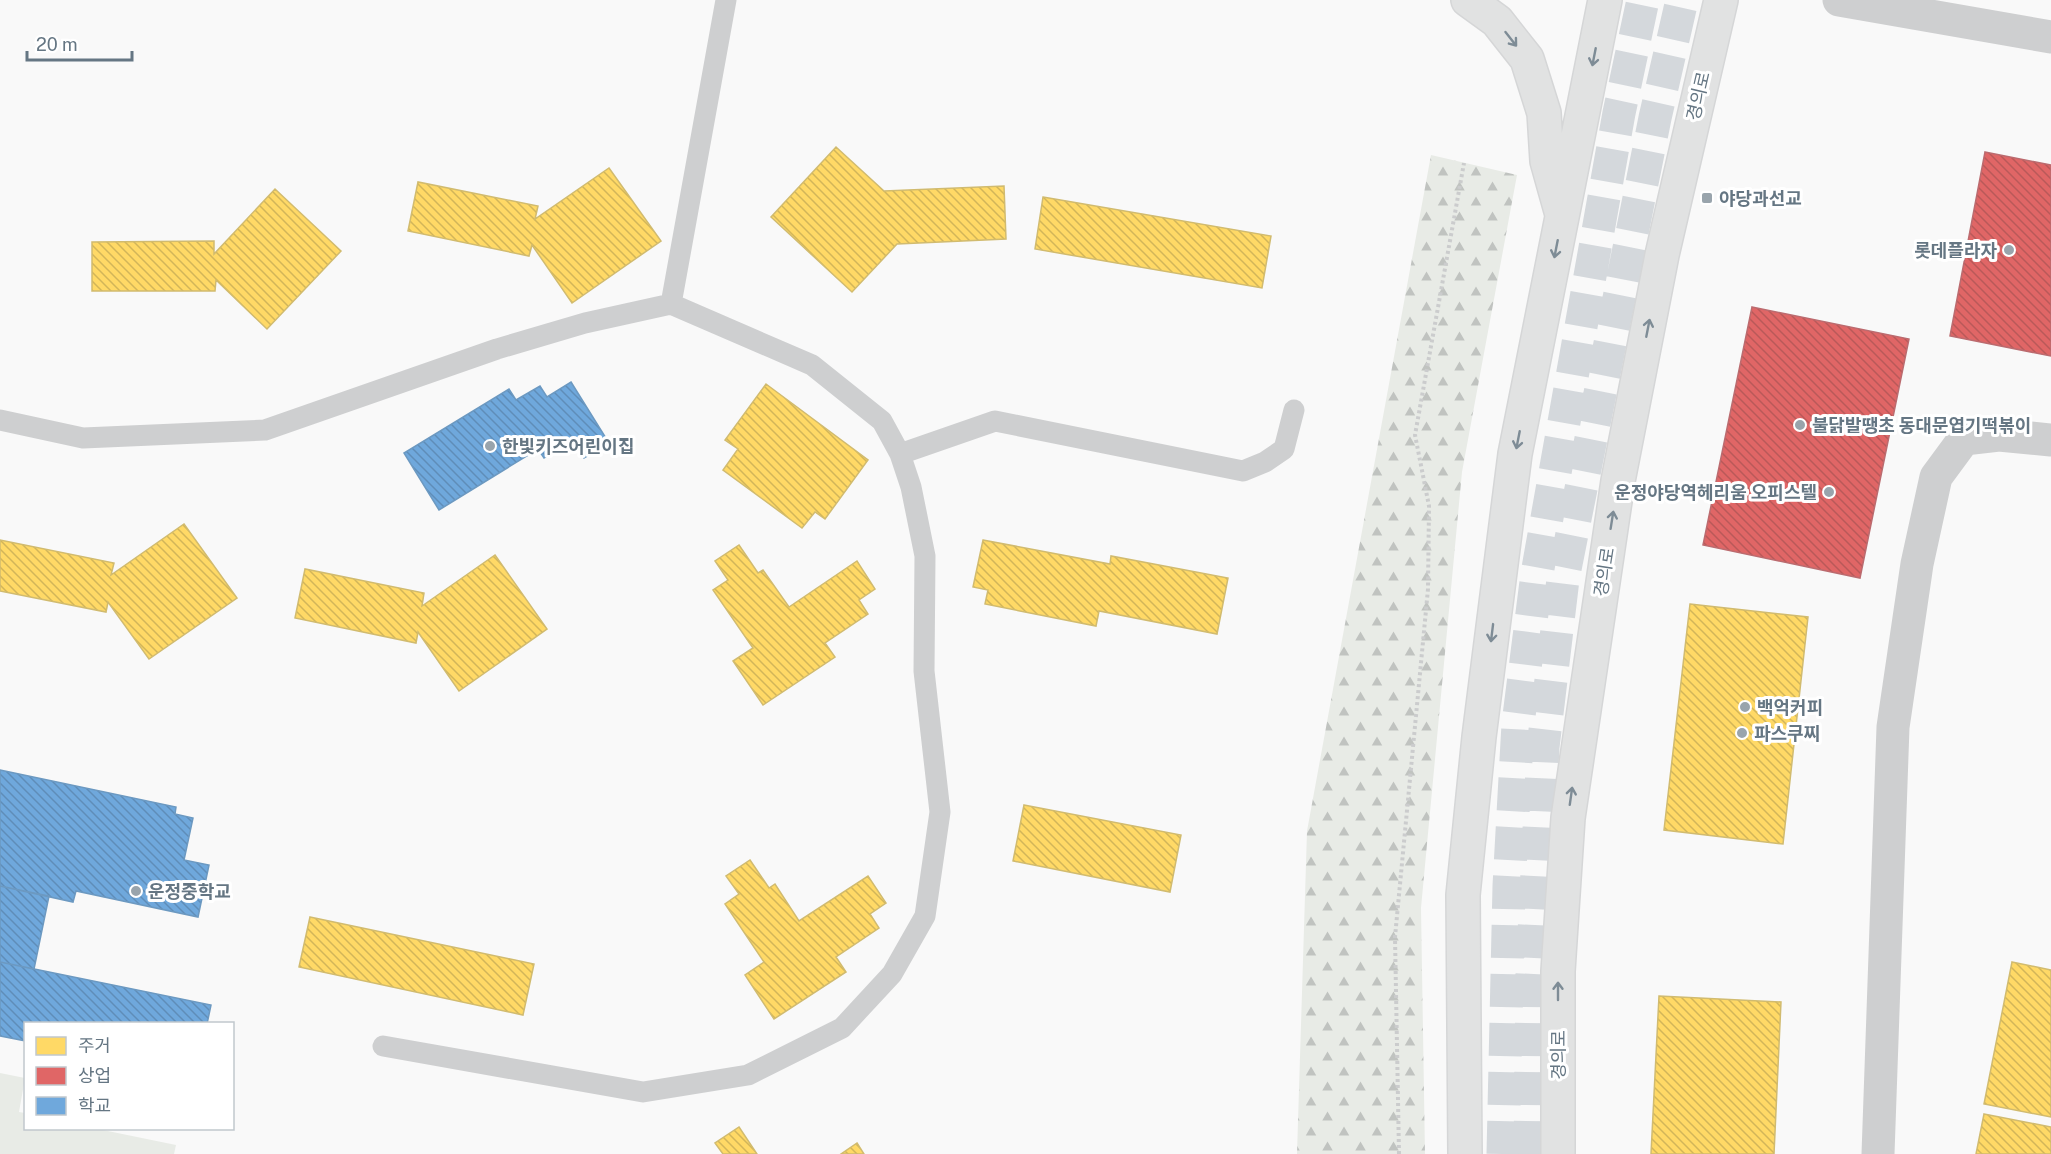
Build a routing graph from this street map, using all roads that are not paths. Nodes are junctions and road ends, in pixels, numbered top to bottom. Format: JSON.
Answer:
{"nodes":[{"id":1,"x":726,"y":0,"type":"edge"},
{"id":2,"x":1468,"y":0,"type":"edge"},
{"id":3,"x":1605,"y":0,"type":"edge"},
{"id":4,"x":1721,"y":0,"type":"edge"},
{"id":5,"x":1839,"y":0,"type":"edge"},
{"id":6,"x":2051,"y":37,"type":"edge"},
{"id":7,"x":1562,"y":216,"type":"junction"},
{"id":8,"x":671,"y":304,"type":"junction"},
{"id":9,"x":1294,"y":410,"type":"dead end"},
{"id":10,"x":0,"y":420,"type":"edge"},
{"id":11,"x":2051,"y":440,"type":"edge"},
{"id":12,"x":900,"y":454,"type":"junction"},
{"id":13,"x":383,"y":1046,"type":"dead end"},
{"id":14,"x":1465,"y":1154,"type":"edge"},
{"id":15,"x":1558,"y":1154,"type":"edge"},
{"id":16,"x":1878,"y":1154,"type":"edge"}],
"edges":[{"from":1,"to":8,"type":"lane"},
{"from":2,"to":7,"type":"main road","one_way":true},
{"from":3,"to":7,"type":"main road","one_way":true},
{"from":15,"to":4,"type":"main road","name":"경의로","one_way":true},
{"from":5,"to":6,"type":"street"},
{"from":7,"to":14,"type":"main road","one_way":true},
{"from":8,"to":10,"type":"lane"},
{"from":8,"to":12,"type":"lane"},
{"from":9,"to":12,"type":"lane"},
{"from":11,"to":16,"type":"street"},
{"from":12,"to":13,"type":"lane"}]}
